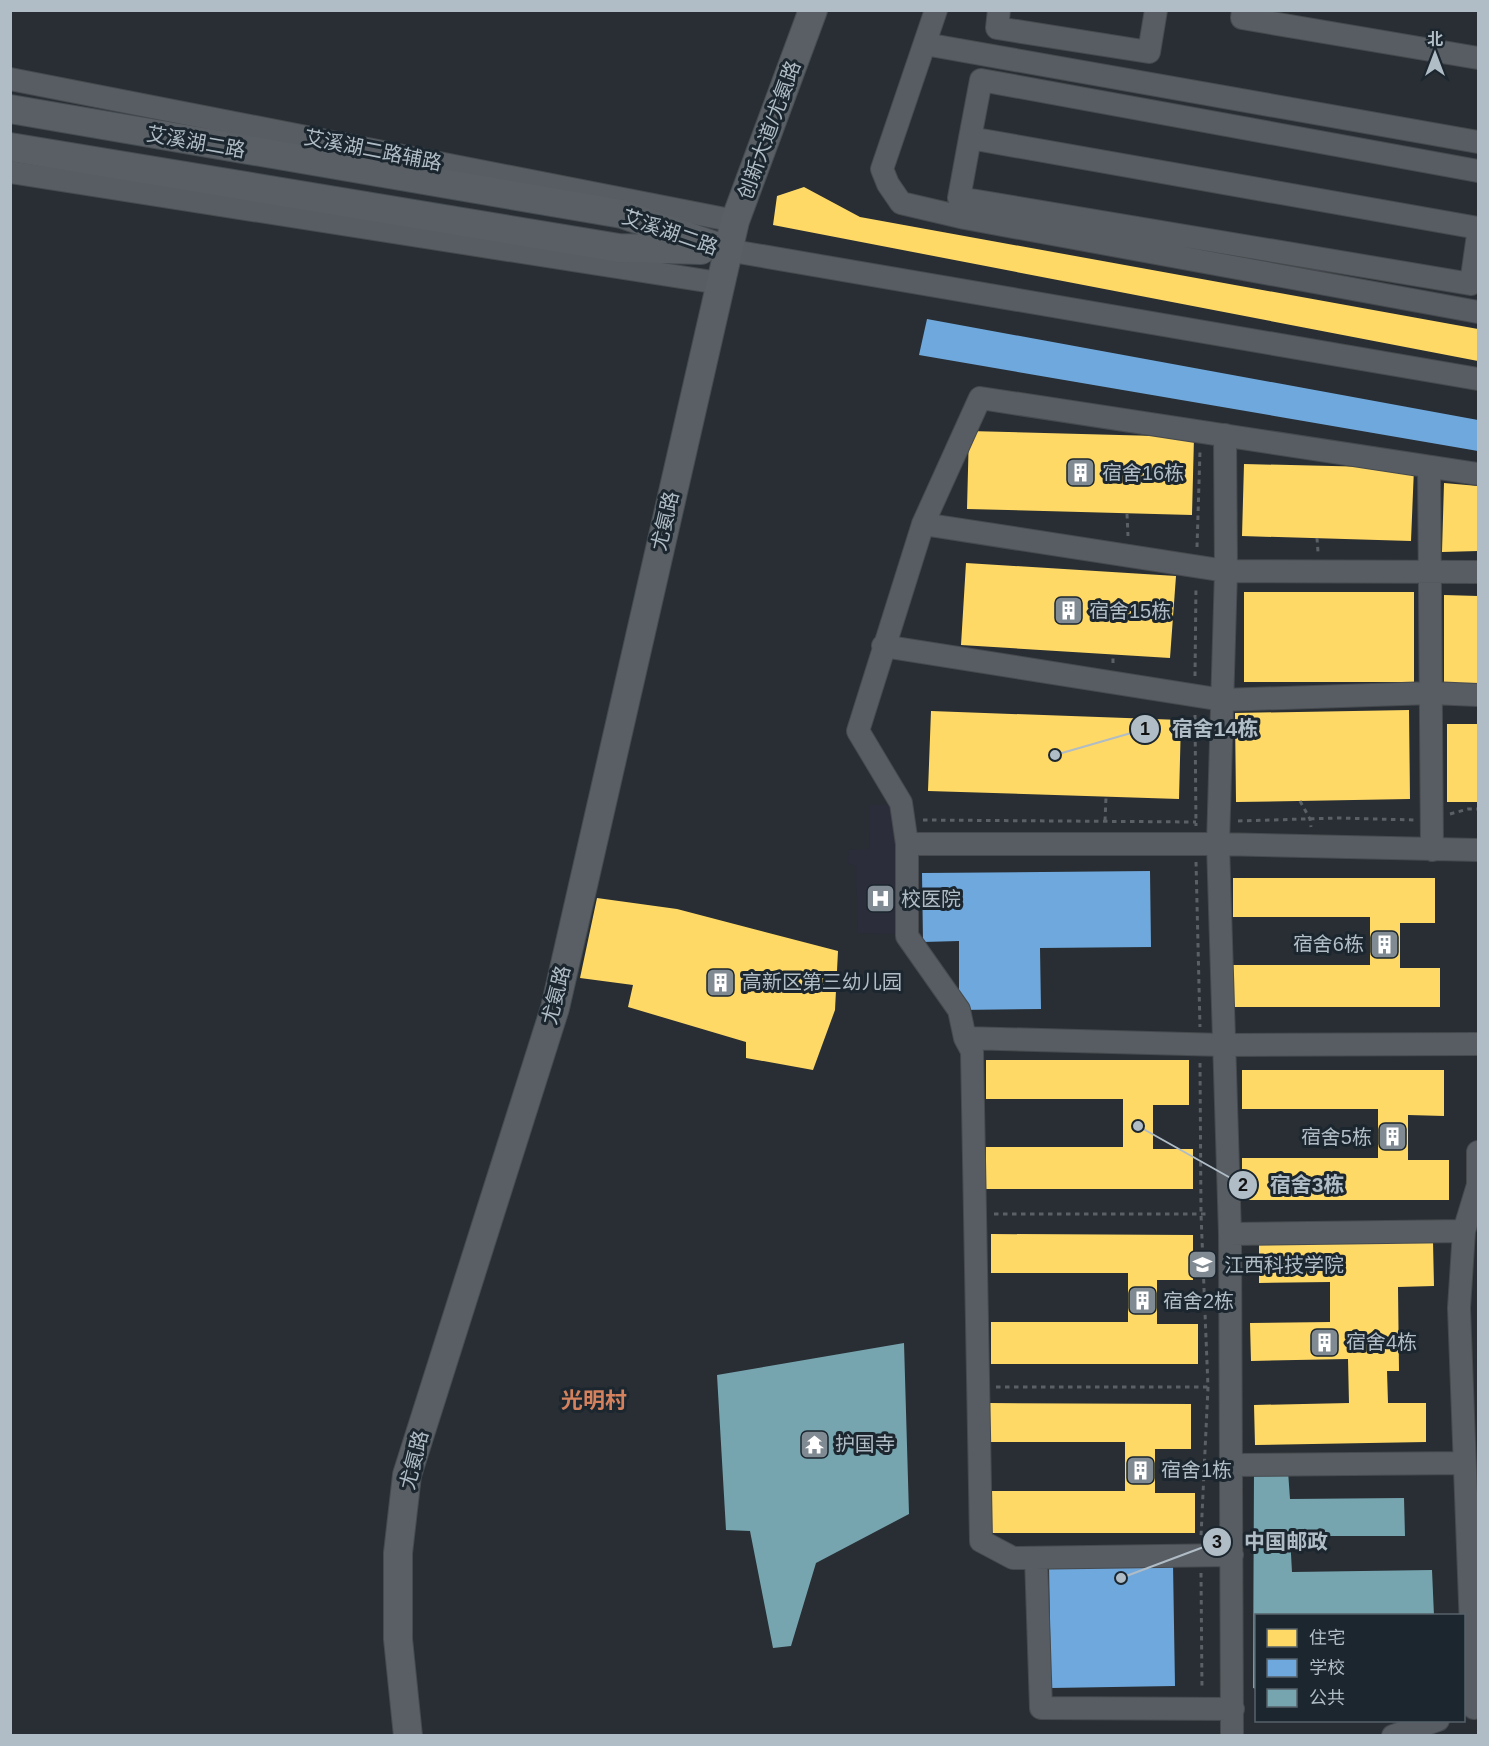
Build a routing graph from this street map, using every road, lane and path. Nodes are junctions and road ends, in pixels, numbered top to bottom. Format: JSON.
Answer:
{"nodes":[{"id":1,"x":813,"y":10,"type":"edge"},
{"id":2,"x":936,"y":10,"type":"edge"},
{"id":3,"x":999,"y":10,"type":"edge"},
{"id":4,"x":1156,"y":10,"type":"edge"},
{"id":5,"x":1243,"y":10,"type":"edge"},
{"id":6,"x":925,"y":44,"type":"junction"},
{"id":7,"x":1479,"y":58,"type":"edge"},
{"id":8,"x":10,"y":79,"type":"edge"},
{"id":9,"x":10,"y":109,"type":"edge"},
{"id":10,"x":970,"y":138,"type":"junction"},
{"id":11,"x":1479,"y":142,"type":"edge"},
{"id":12,"x":10,"y":147,"type":"edge"},
{"id":13,"x":1479,"y":171,"type":"edge"},
{"id":14,"x":10,"y":172,"type":"edge"},
{"id":15,"x":735,"y":221,"type":"junction"},
{"id":16,"x":1479,"y":228,"type":"edge"},
{"id":17,"x":1479,"y":235,"type":"edge"},
{"id":18,"x":727,"y":250,"type":"junction"},
{"id":19,"x":719,"y":283,"type":"junction"},
{"id":20,"x":1479,"y":312,"type":"edge"},
{"id":21,"x":1479,"y":379,"type":"edge"},
{"id":22,"x":1201,"y":432,"type":"junction"},
{"id":23,"x":1225,"y":435,"type":"junction"},
{"id":24,"x":1429,"y":467,"type":"junction"},
{"id":25,"x":1479,"y":474,"type":"edge"},
{"id":26,"x":923,"y":524,"type":"junction"},
{"id":27,"x":1196,"y":567,"type":"junction"},
{"id":28,"x":1226,"y":571,"type":"junction"},
{"id":29,"x":1430,"y":572,"type":"junction"},
{"id":30,"x":1479,"y":572,"type":"edge"},
{"id":31,"x":884,"y":646,"type":"junction"},
{"id":32,"x":1431,"y":693,"type":"junction"},
{"id":33,"x":1479,"y":695,"type":"edge"},
{"id":34,"x":1194,"y":696,"type":"junction"},
{"id":35,"x":1223,"y":700,"type":"junction"},
{"id":36,"x":1106,"y":797,"type":"dead end"},
{"id":37,"x":1300,"y":801,"type":"dead end"},
{"id":38,"x":1479,"y":809,"type":"edge"},
{"id":39,"x":1310,"y":819,"type":"junction"},
{"id":40,"x":903,"y":820,"type":"junction"},
{"id":41,"x":1432,"y":820,"type":"junction"},
{"id":42,"x":1105,"y":833,"type":"junction"},
{"id":43,"x":1207,"y":833,"type":"junction"},
{"id":44,"x":907,"y":844,"type":"junction"},
{"id":45,"x":1311,"y":847,"type":"junction"},
{"id":46,"x":1432,"y":850,"type":"junction"},
{"id":47,"x":1479,"y":850,"type":"edge"},
{"id":48,"x":965,"y":1038,"type":"junction"},
{"id":49,"x":1200,"y":1044,"type":"junction"},
{"id":50,"x":1479,"y":1044,"type":"edge"},
{"id":51,"x":1224,"y":1045,"type":"junction"},
{"id":52,"x":1479,"y":1152,"type":"edge"},
{"id":53,"x":975,"y":1214,"type":"junction"},
{"id":54,"x":1201,"y":1214,"type":"junction"},
{"id":55,"x":1230,"y":1224,"type":"junction"},
{"id":56,"x":1464,"y":1231,"type":"junction"},
{"id":57,"x":978,"y":1387,"type":"junction"},
{"id":58,"x":1208,"y":1388,"type":"junction"},
{"id":59,"x":1231,"y":1388,"type":"junction"},
{"id":60,"x":1464,"y":1463,"type":"junction"},
{"id":61,"x":1231,"y":1465,"type":"junction"},
{"id":62,"x":1201,"y":1555,"type":"junction"},
{"id":63,"x":1232,"y":1555,"type":"junction"},
{"id":64,"x":1036,"y":1558,"type":"junction"},
{"id":65,"x":1202,"y":1709,"type":"junction"},
{"id":66,"x":1233,"y":1709,"type":"junction"},
{"id":67,"x":1472,"y":1709,"type":"edge"},
{"id":68,"x":1432,"y":1722,"type":"edge"},
{"id":69,"x":408,"y":1736,"type":"edge"},
{"id":70,"x":1232,"y":1736,"type":"edge"},
{"id":71,"x":1393,"y":1736,"type":"edge"}],
"edges":[{"from":1,"to":15,"type":"main road","name":"创新大道/尤氨路"},
{"from":2,"to":6,"type":"street"},
{"from":3,"to":4,"type":"street"},
{"from":5,"to":7,"type":"street"},
{"from":6,"to":11,"type":"street"},
{"from":6,"to":20,"type":"street"},
{"from":8,"to":15,"type":"street","name":"艾溪湖二路辅路"},
{"from":9,"to":18,"type":"main road","name":"艾溪湖二路"},
{"from":10,"to":13,"type":"street"},
{"from":10,"to":16,"type":"street"},
{"from":10,"to":17,"type":"street"},
{"from":12,"to":18,"type":"main road","name":"艾溪湖二路"},
{"from":14,"to":19,"type":"street"},
{"from":15,"to":18,"type":"main road","name":"创新大道/尤氨路"},
{"from":18,"to":19,"type":"main road","name":"尤氨路"},
{"from":18,"to":21,"type":"street"},
{"from":19,"to":69,"type":"main road","name":"尤氨路"},
{"from":22,"to":23,"type":"street"},
{"from":22,"to":26,"type":"street"},
{"from":22,"to":27,"type":"path"},
{"from":23,"to":24,"type":"street"},
{"from":23,"to":28,"type":"street"},
{"from":24,"to":25,"type":"street"},
{"from":24,"to":29,"type":"street"},
{"from":26,"to":27,"type":"street"},
{"from":26,"to":31,"type":"street"},
{"from":27,"to":28,"type":"street"},
{"from":27,"to":34,"type":"path"},
{"from":28,"to":29,"type":"street"},
{"from":28,"to":35,"type":"street"},
{"from":29,"to":30,"type":"street"},
{"from":29,"to":32,"type":"street"},
{"from":31,"to":34,"type":"street"},
{"from":31,"to":40,"type":"street"},
{"from":32,"to":33,"type":"street"},
{"from":32,"to":35,"type":"street"},
{"from":32,"to":41,"type":"street"},
{"from":34,"to":35,"type":"street"},
{"from":34,"to":43,"type":"path"},
{"from":35,"to":43,"type":"street"},
{"from":36,"to":42,"type":"path"},
{"from":37,"to":39,"type":"path"},
{"from":38,"to":41,"type":"path"},
{"from":39,"to":41,"type":"path"},
{"from":39,"to":43,"type":"path"},
{"from":39,"to":45,"type":"path"},
{"from":40,"to":42,"type":"path"},
{"from":40,"to":44,"type":"street"},
{"from":41,"to":46,"type":"street"},
{"from":42,"to":43,"type":"street"},
{"from":42,"to":43,"type":"path"},
{"from":42,"to":44,"type":"street"},
{"from":43,"to":45,"type":"street"},
{"from":43,"to":49,"type":"path"},
{"from":43,"to":51,"type":"street"},
{"from":44,"to":48,"type":"street"},
{"from":45,"to":46,"type":"street"},
{"from":46,"to":47,"type":"street"},
{"from":48,"to":49,"type":"street"},
{"from":48,"to":53,"type":"street"},
{"from":49,"to":51,"type":"street"},
{"from":49,"to":54,"type":"path"},
{"from":50,"to":51,"type":"street"},
{"from":51,"to":55,"type":"street"},
{"from":52,"to":56,"type":"street"},
{"from":53,"to":54,"type":"path"},
{"from":53,"to":57,"type":"street"},
{"from":54,"to":55,"type":"path"},
{"from":54,"to":58,"type":"path"},
{"from":55,"to":56,"type":"street"},
{"from":55,"to":59,"type":"street"},
{"from":56,"to":60,"type":"street"},
{"from":57,"to":58,"type":"path"},
{"from":57,"to":64,"type":"street"},
{"from":58,"to":59,"type":"path"},
{"from":58,"to":62,"type":"path"},
{"from":59,"to":61,"type":"street"},
{"from":60,"to":61,"type":"street"},
{"from":60,"to":67,"type":"street"},
{"from":61,"to":63,"type":"street"},
{"from":62,"to":63,"type":"street"},
{"from":62,"to":64,"type":"street"},
{"from":62,"to":65,"type":"path"},
{"from":63,"to":66,"type":"street"},
{"from":64,"to":65,"type":"street"},
{"from":65,"to":66,"type":"street"},
{"from":66,"to":70,"type":"street"},
{"from":68,"to":71,"type":"street"}]}
